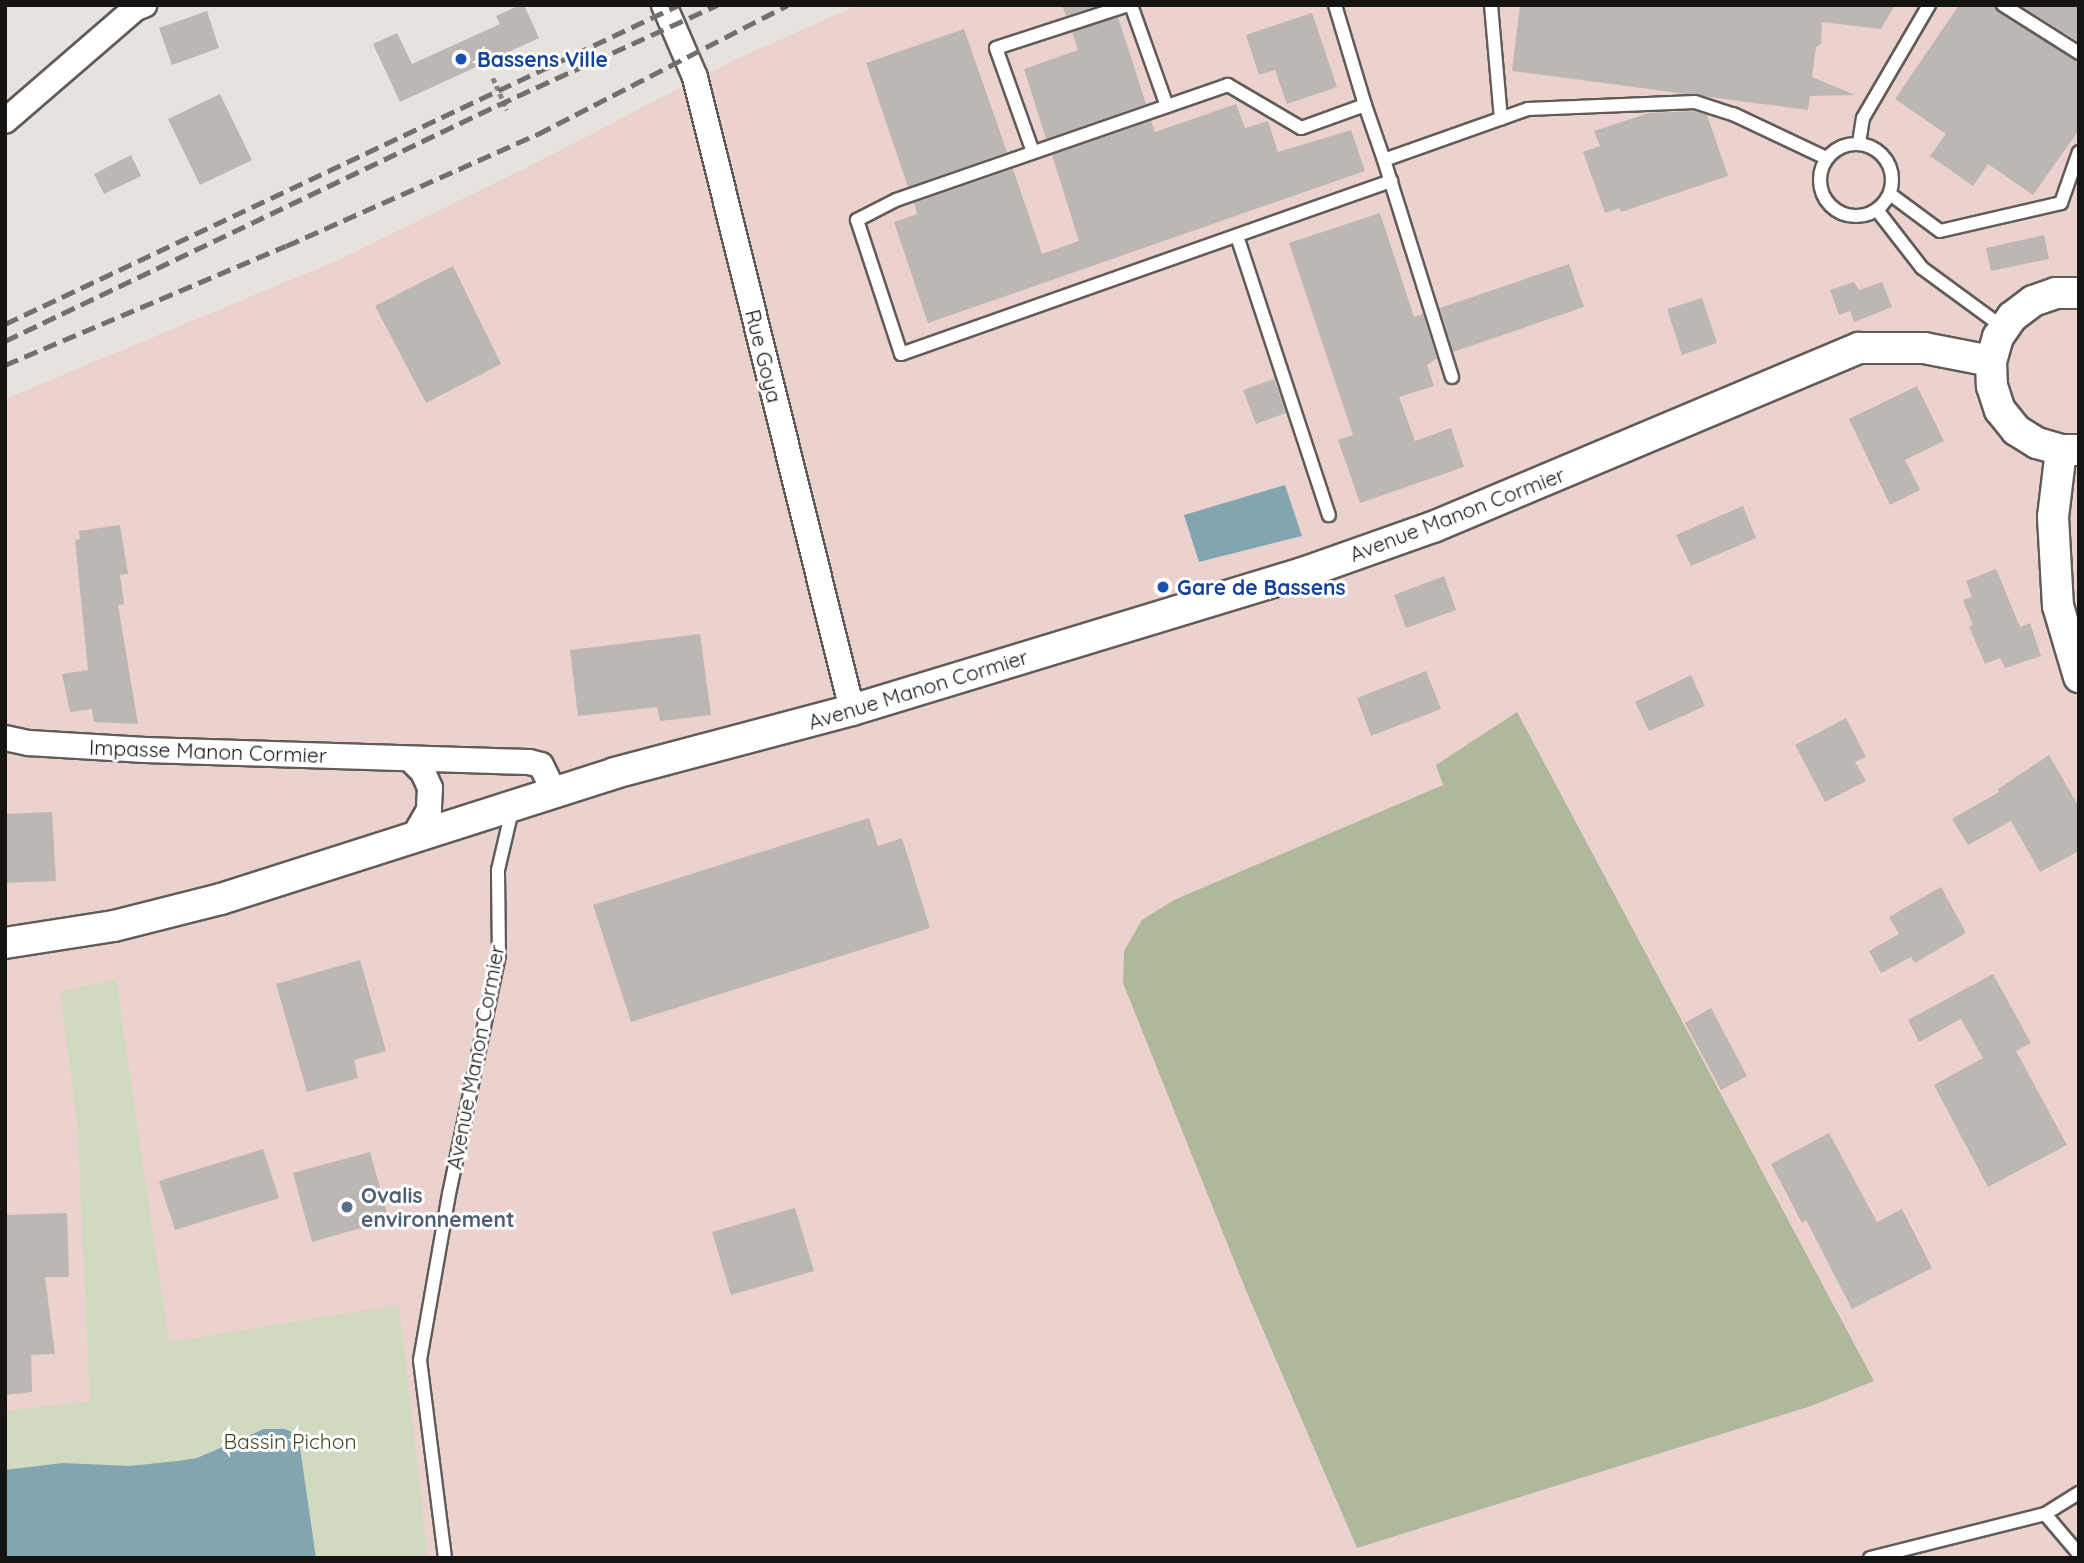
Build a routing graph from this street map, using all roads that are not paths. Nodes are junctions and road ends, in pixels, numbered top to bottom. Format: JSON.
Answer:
{"nodes":[{"id":1,"x":144,"y":5,"type":"edge"},
{"id":2,"x":664,"y":5,"type":"edge"},
{"id":3,"x":1129,"y":5,"type":"edge"},
{"id":4,"x":1335,"y":5,"type":"edge"},
{"id":5,"x":1491,"y":5,"type":"edge"},
{"id":6,"x":1929,"y":5,"type":"edge"},
{"id":7,"x":2003,"y":5,"type":"edge"},
{"id":8,"x":2079,"y":53,"type":"edge"},
{"id":9,"x":1365,"y":105,"type":"junction"},
{"id":10,"x":1167,"y":106,"type":"junction"},
{"id":11,"x":1501,"y":119,"type":"junction"},
{"id":12,"x":5,"y":121,"type":"edge"},
{"id":13,"x":1859,"y":143,"type":"junction"},
{"id":14,"x":1033,"y":152,"type":"junction"},
{"id":15,"x":2079,"y":152,"type":"edge"},
{"id":16,"x":1826,"y":158,"type":"junction"},
{"id":17,"x":1384,"y":160,"type":"junction"},
{"id":18,"x":1391,"y":181,"type":"junction"},
{"id":19,"x":1890,"y":194,"type":"junction"},
{"id":20,"x":1877,"y":210,"type":"junction"},
{"id":21,"x":1237,"y":236,"type":"junction"},
{"id":22,"x":2079,"y":293,"type":"edge"},
{"id":23,"x":2005,"y":328,"type":"junction"},
{"id":24,"x":1992,"y":361,"type":"junction"},
{"id":25,"x":1452,"y":377,"type":"dead end"},
{"id":26,"x":2070,"y":450,"type":"edge"},
{"id":27,"x":1329,"y":515,"type":"dead end"},
{"id":28,"x":2079,"y":677,"type":"edge"},
{"id":29,"x":852,"y":710,"type":"junction"},
{"id":30,"x":5,"y":738,"type":"edge"},
{"id":31,"x":410,"y":759,"type":"junction"},
{"id":32,"x":554,"y":792,"type":"junction"},
{"id":33,"x":513,"y":806,"type":"junction"},
{"id":34,"x":413,"y":838,"type":"junction"},
{"id":35,"x":5,"y":943,"type":"edge"},
{"id":36,"x":2079,"y":1493,"type":"edge"},
{"id":37,"x":2045,"y":1514,"type":"junction"},
{"id":38,"x":2079,"y":1554,"type":"edge"},
{"id":39,"x":445,"y":1558,"type":"edge"},
{"id":40,"x":1871,"y":1558,"type":"edge"}],
"edges":[{"from":1,"to":12,"type":"street"},
{"from":2,"to":29,"type":"street","name":"Rue Goya"},
{"from":3,"to":10,"type":"lane"},
{"from":3,"to":14,"type":"lane"},
{"from":4,"to":9,"type":"lane"},
{"from":5,"to":11,"type":"lane"},
{"from":6,"to":13,"type":"lane"},
{"from":7,"to":8,"type":"lane"},
{"from":9,"to":10,"type":"lane"},
{"from":9,"to":17,"type":"lane"},
{"from":10,"to":14,"type":"lane"},
{"from":11,"to":16,"type":"lane"},
{"from":11,"to":17,"type":"lane"},
{"from":13,"to":16,"type":"lane"},
{"from":13,"to":19,"type":"lane"},
{"from":14,"to":21,"type":"lane"},
{"from":15,"to":19,"type":"lane"},
{"from":16,"to":20,"type":"lane"},
{"from":17,"to":18,"type":"lane"},
{"from":18,"to":21,"type":"lane"},
{"from":18,"to":25,"type":"lane"},
{"from":19,"to":20,"type":"lane"},
{"from":20,"to":23,"type":"lane"},
{"from":21,"to":27,"type":"lane"},
{"from":22,"to":23,"type":"street"},
{"from":23,"to":24,"type":"street"},
{"from":24,"to":26,"type":"street"},
{"from":24,"to":29,"type":"street","name":"Avenue Manon Cormier"},
{"from":26,"to":28,"type":"street"},
{"from":29,"to":32,"type":"street","name":"Avenue Manon Cormier"},
{"from":30,"to":31,"type":"street","name":"Impasse Manon Cormier"},
{"from":31,"to":32,"type":"street","name":"Impasse Manon Cormier"},
{"from":31,"to":34,"type":"street"},
{"from":32,"to":33,"type":"street","name":"Avenue Manon Cormier"},
{"from":33,"to":34,"type":"street","name":"Avenue Manon Cormier"},
{"from":33,"to":39,"type":"lane","name":"Avenue Manon Cormier"},
{"from":34,"to":35,"type":"street","name":"Avenue Manon Cormier"},
{"from":36,"to":37,"type":"lane"},
{"from":37,"to":38,"type":"lane"},
{"from":37,"to":40,"type":"lane"}]}
